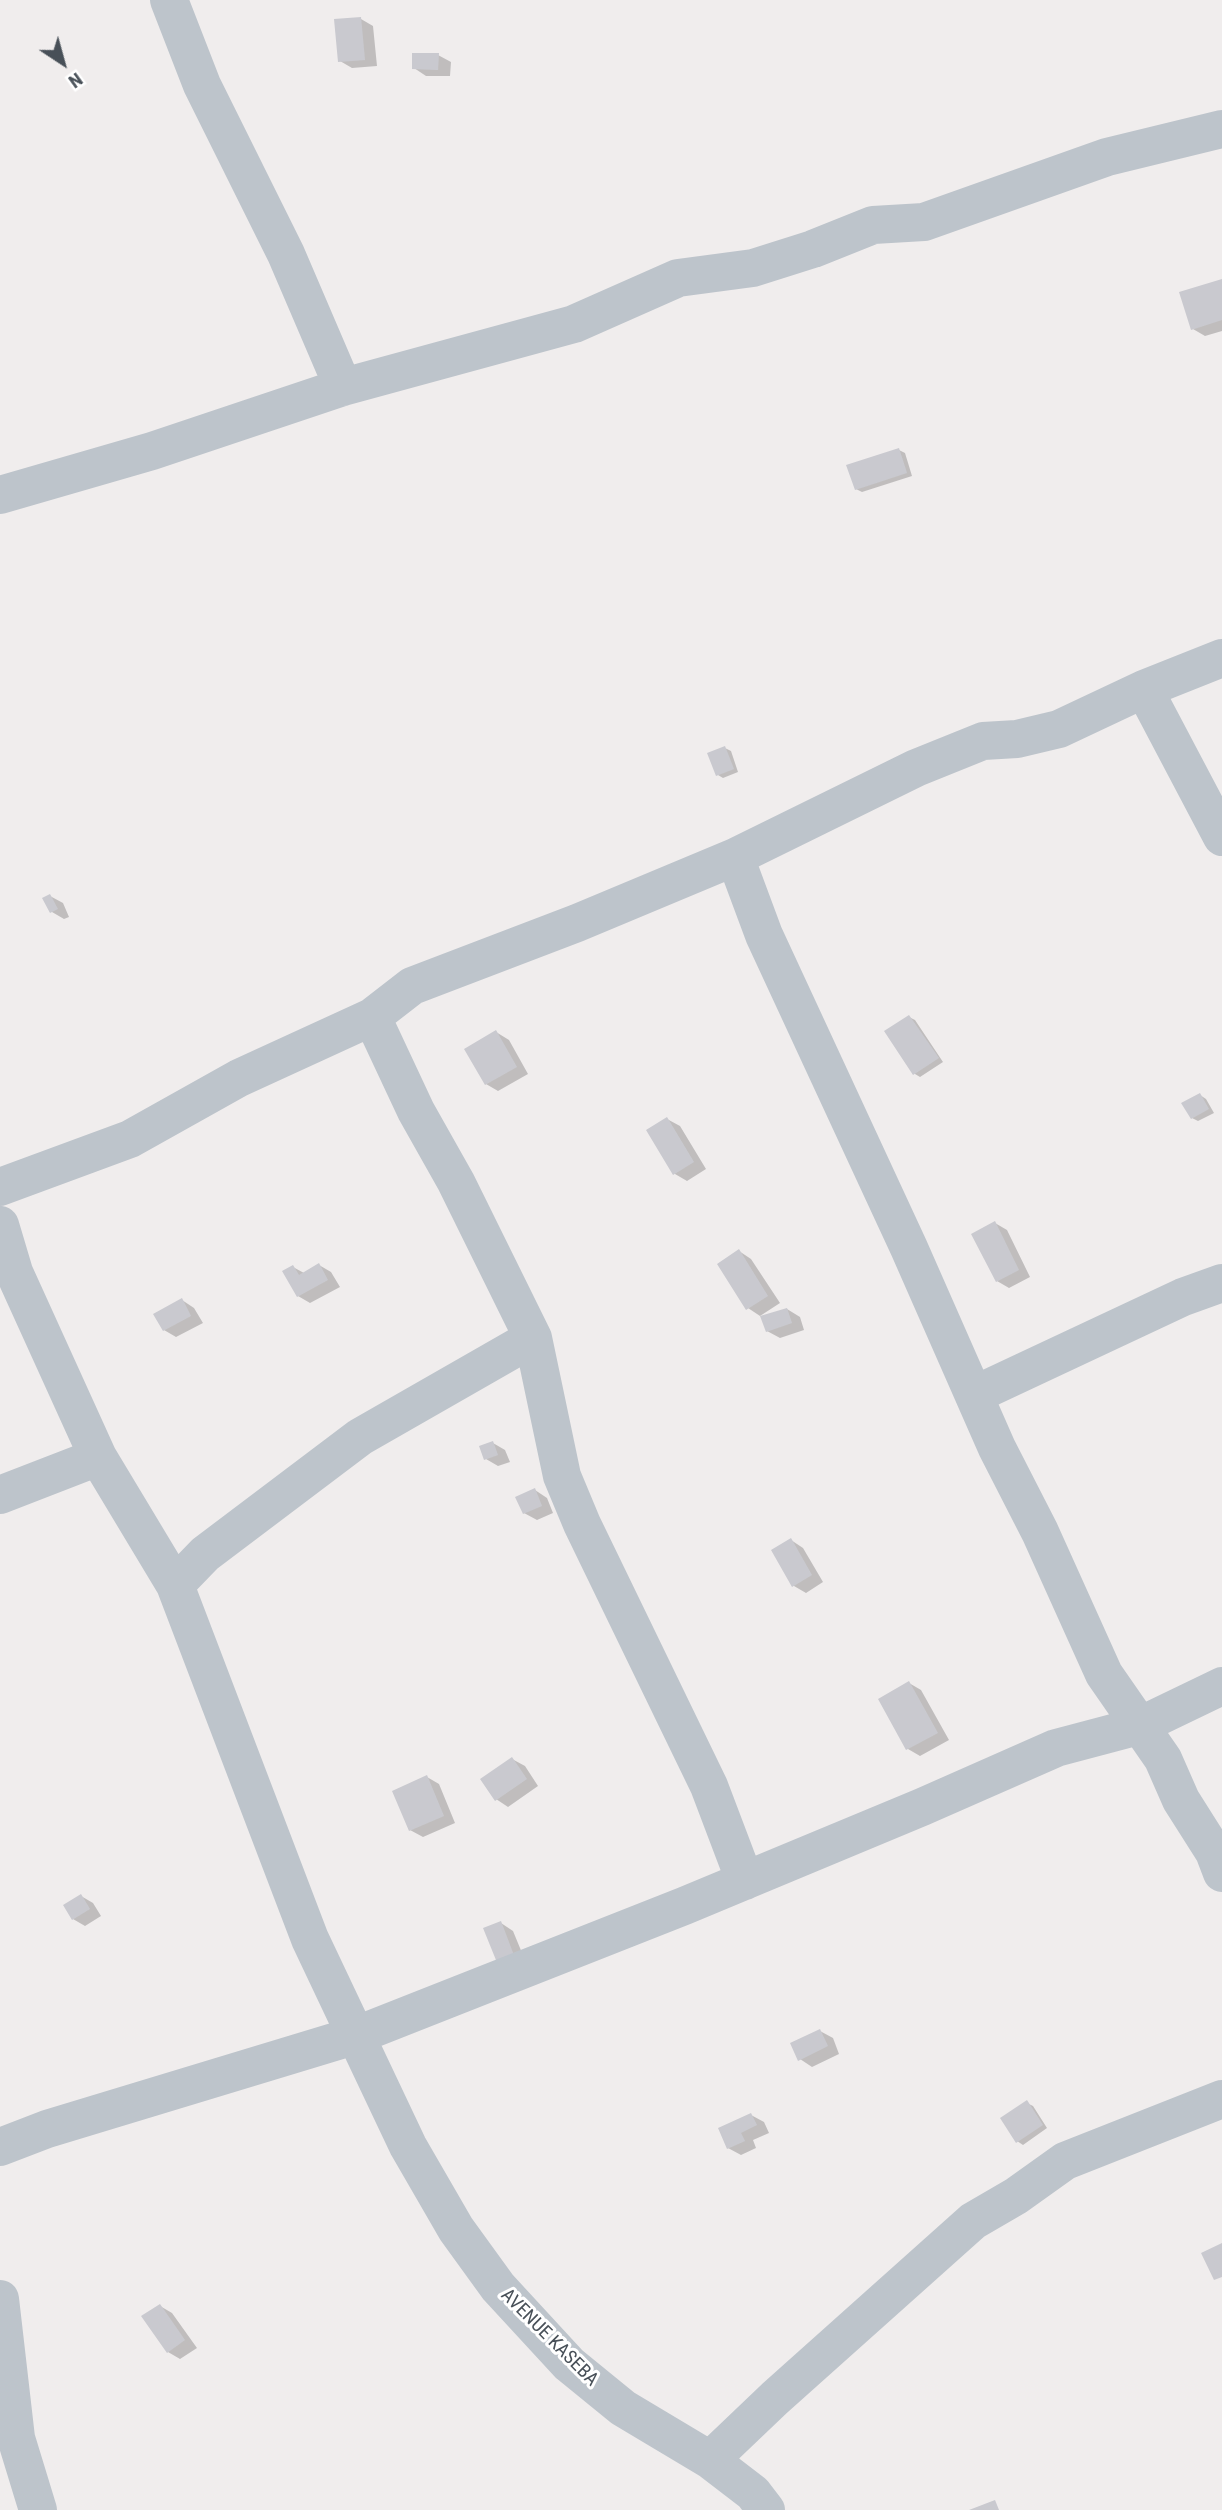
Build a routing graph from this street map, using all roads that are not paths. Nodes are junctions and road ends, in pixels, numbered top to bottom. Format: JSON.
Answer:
{"nodes":[{"id":1,"x":169,"y":0,"type":"edge"},
{"id":2,"x":1222,"y":129,"type":"edge"},
{"id":3,"x":343,"y":387,"type":"junction"},
{"id":4,"x":0,"y":495,"type":"edge"},
{"id":5,"x":1222,"y":658,"type":"edge"},
{"id":6,"x":1144,"y":689,"type":"junction"},
{"id":7,"x":1222,"y":837,"type":"edge"},
{"id":8,"x":735,"y":856,"type":"junction"},
{"id":9,"x":372,"y":1017,"type":"junction"},
{"id":10,"x":0,"y":1187,"type":"edge"},
{"id":11,"x":0,"y":1225,"type":"edge"},
{"id":12,"x":1222,"y":1283,"type":"edge"},
{"id":13,"x":533,"y":1338,"type":"junction"},
{"id":14,"x":974,"y":1395,"type":"junction"},
{"id":15,"x":98,"y":1457,"type":"junction"},
{"id":16,"x":0,"y":1495,"type":"edge"},
{"id":17,"x":175,"y":1585,"type":"junction"},
{"id":18,"x":1222,"y":1686,"type":"edge"},
{"id":19,"x":1139,"y":1726,"type":"junction"},
{"id":20,"x":1222,"y":1873,"type":"edge"},
{"id":21,"x":745,"y":1881,"type":"junction"},
{"id":22,"x":357,"y":2035,"type":"junction"},
{"id":23,"x":1222,"y":2099,"type":"edge"},
{"id":24,"x":0,"y":2147,"type":"edge"},
{"id":25,"x":0,"y":2299,"type":"edge"},
{"id":26,"x":710,"y":2460,"type":"junction"},
{"id":27,"x":38,"y":2510,"type":"edge"},
{"id":28,"x":766,"y":2510,"type":"edge"}],
"edges":[{"from":1,"to":3,"type":"street"},
{"from":2,"to":3,"type":"street"},
{"from":3,"to":4,"type":"street"},
{"from":5,"to":6,"type":"street"},
{"from":6,"to":7,"type":"street"},
{"from":6,"to":8,"type":"street"},
{"from":8,"to":9,"type":"street"},
{"from":8,"to":14,"type":"street"},
{"from":9,"to":10,"type":"street"},
{"from":9,"to":13,"type":"street"},
{"from":11,"to":15,"type":"street","name":"AVENUE KASEBA"},
{"from":12,"to":14,"type":"street"},
{"from":13,"to":17,"type":"street"},
{"from":13,"to":21,"type":"street"},
{"from":14,"to":19,"type":"street"},
{"from":15,"to":16,"type":"street"},
{"from":15,"to":17,"type":"street","name":"AVENUE KASEBA"},
{"from":17,"to":22,"type":"street","name":"AVENUE KASEBA"},
{"from":18,"to":19,"type":"street"},
{"from":19,"to":20,"type":"street"},
{"from":19,"to":21,"type":"street"},
{"from":21,"to":22,"type":"street"},
{"from":22,"to":24,"type":"street"},
{"from":22,"to":26,"type":"street","name":"AVENUE KASEBA"},
{"from":23,"to":26,"type":"street"},
{"from":25,"to":27,"type":"street"},
{"from":26,"to":28,"type":"street","name":"AVENUE KASEBA"}]}
